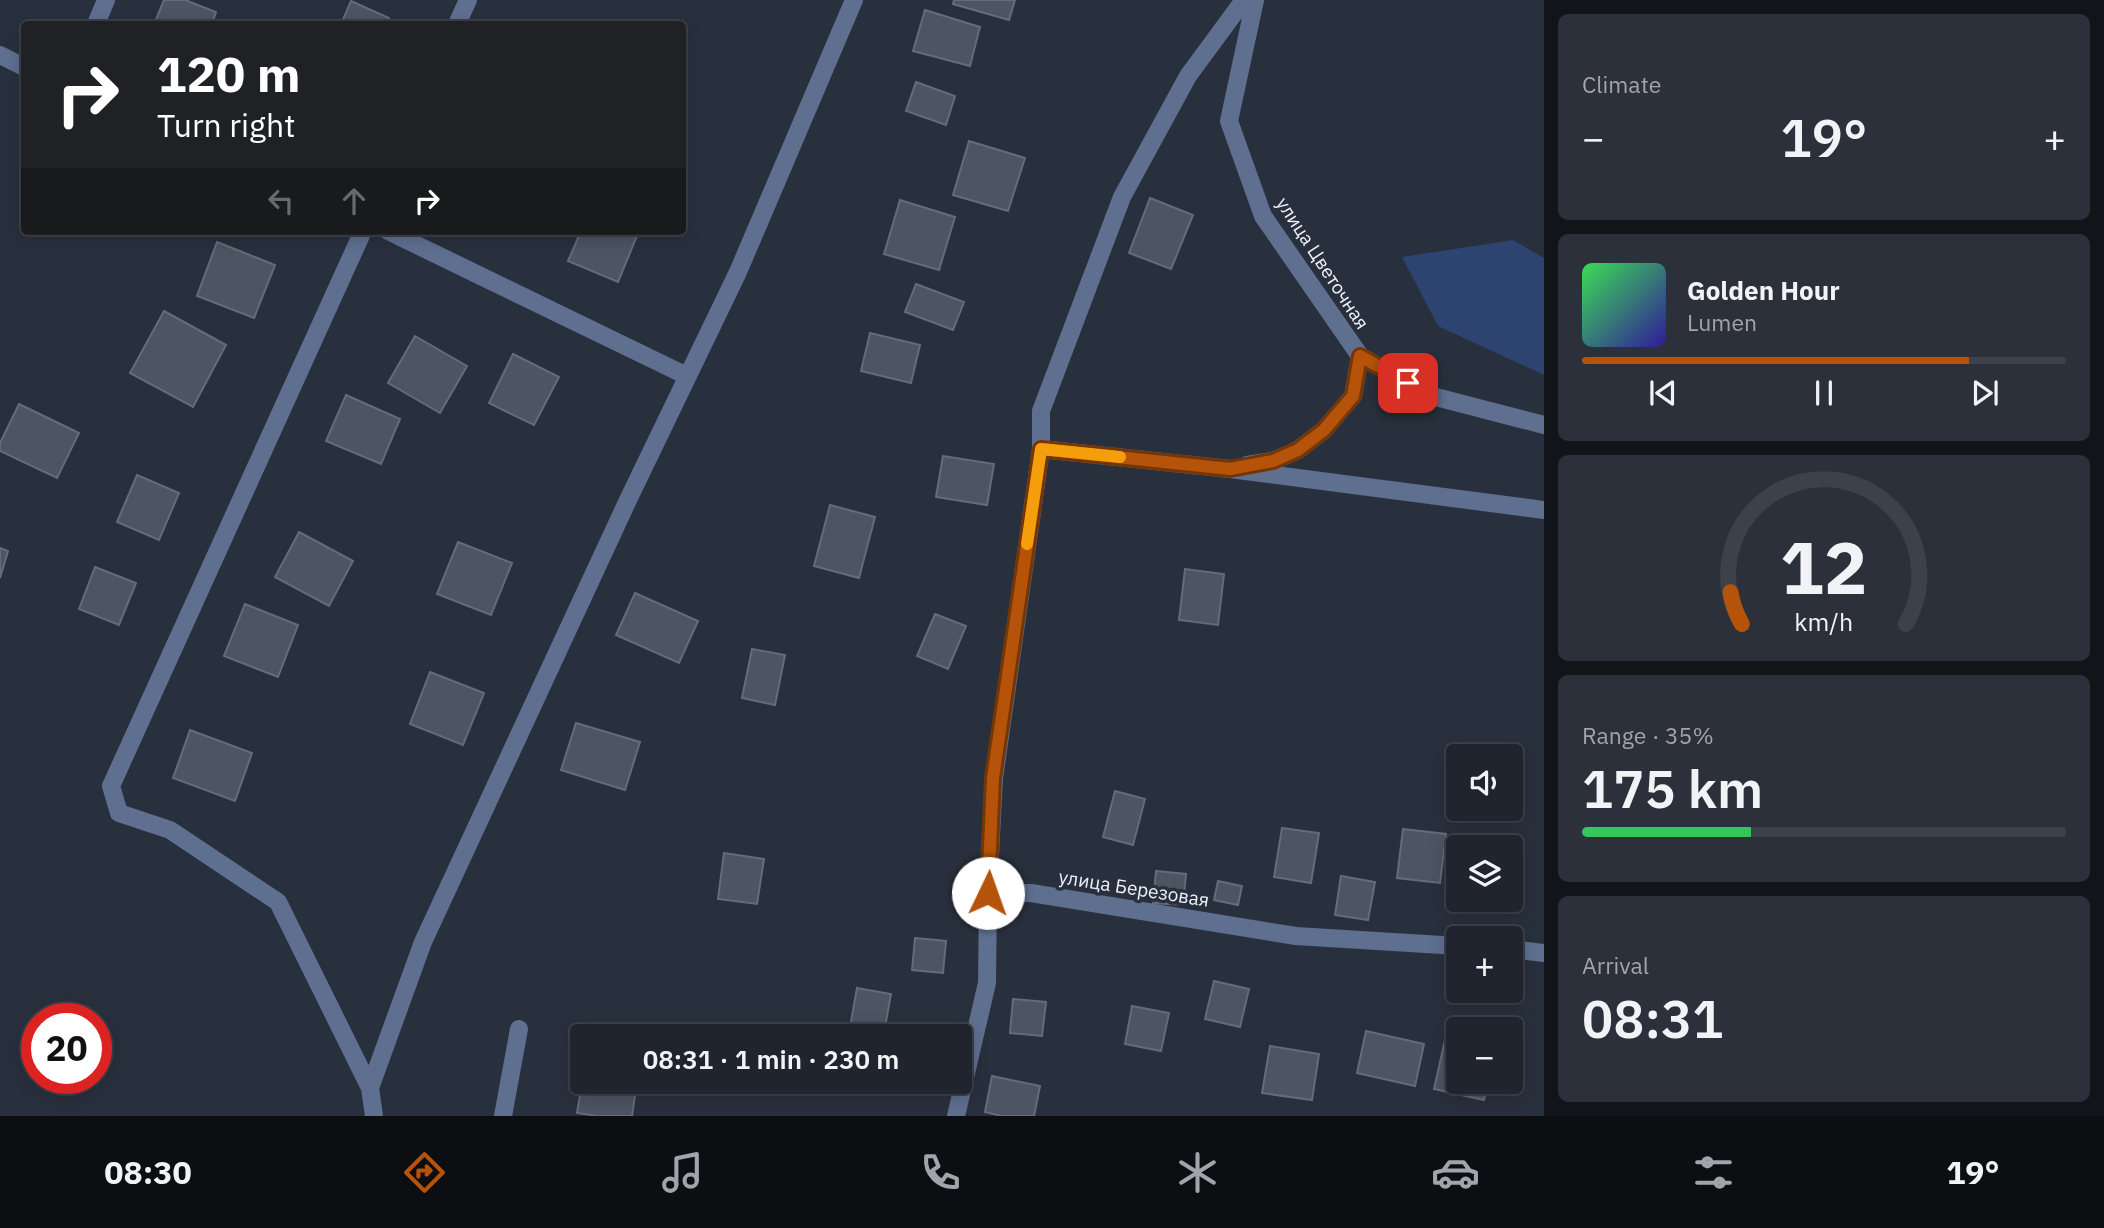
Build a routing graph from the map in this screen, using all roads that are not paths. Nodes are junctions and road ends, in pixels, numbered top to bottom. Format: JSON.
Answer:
{"nodes":[{"id":1,"x":106,"y":0,"type":"edge"},
{"id":2,"x":468,"y":0,"type":"edge"},
{"id":3,"x":854,"y":0,"type":"edge"},
{"id":4,"x":1244,"y":0,"type":"edge"},
{"id":5,"x":1255,"y":0,"type":"edge"},
{"id":6,"x":97,"y":21,"type":"edge"},
{"id":7,"x":458,"y":21,"type":"edge"},
{"id":8,"x":0,"y":55,"type":"edge"},
{"id":9,"x":21,"y":66,"type":"edge"},
{"id":10,"x":361,"y":235,"type":"edge"},
{"id":11,"x":396,"y":235,"type":"edge"},
{"id":12,"x":1360,"y":356,"type":"junction"},
{"id":13,"x":687,"y":376,"type":"junction"},
{"id":14,"x":1544,"y":425,"type":"edge"},
{"id":15,"x":1041,"y":449,"type":"junction"},
{"id":16,"x":1230,"y":469,"type":"junction"},
{"id":17,"x":1544,"y":510,"type":"edge"},
{"id":18,"x":988,"y":893,"type":"junction"},
{"id":19,"x":1446,"y":945,"type":"edge"},
{"id":20,"x":1523,"y":951,"type":"edge"},
{"id":21,"x":1544,"y":953,"type":"edge"},
{"id":22,"x":519,"y":1029,"type":"dead end"},
{"id":23,"x":370,"y":1088,"type":"junction"},
{"id":24,"x":374,"y":1116,"type":"edge"},
{"id":25,"x":503,"y":1116,"type":"edge"},
{"id":26,"x":956,"y":1116,"type":"edge"}],
"edges":[{"from":1,"to":6,"type":"street"},
{"from":2,"to":7,"type":"street"},
{"from":3,"to":13,"type":"street"},
{"from":4,"to":15,"type":"street"},
{"from":5,"to":12,"type":"street","name":"улица Цветочная"},
{"from":8,"to":9,"type":"street"},
{"from":10,"to":23,"type":"street"},
{"from":11,"to":13,"type":"street"},
{"from":12,"to":14,"type":"street","name":"улица Цветочная"},
{"from":12,"to":16,"type":"street"},
{"from":13,"to":23,"type":"street"},
{"from":15,"to":16,"type":"street"},
{"from":15,"to":18,"type":"street"},
{"from":16,"to":17,"type":"street"},
{"from":18,"to":19,"type":"street","name":"улица Березовая"},
{"from":18,"to":26,"type":"street"},
{"from":20,"to":21,"type":"street"},
{"from":22,"to":25,"type":"street"},
{"from":23,"to":24,"type":"street"}]}
